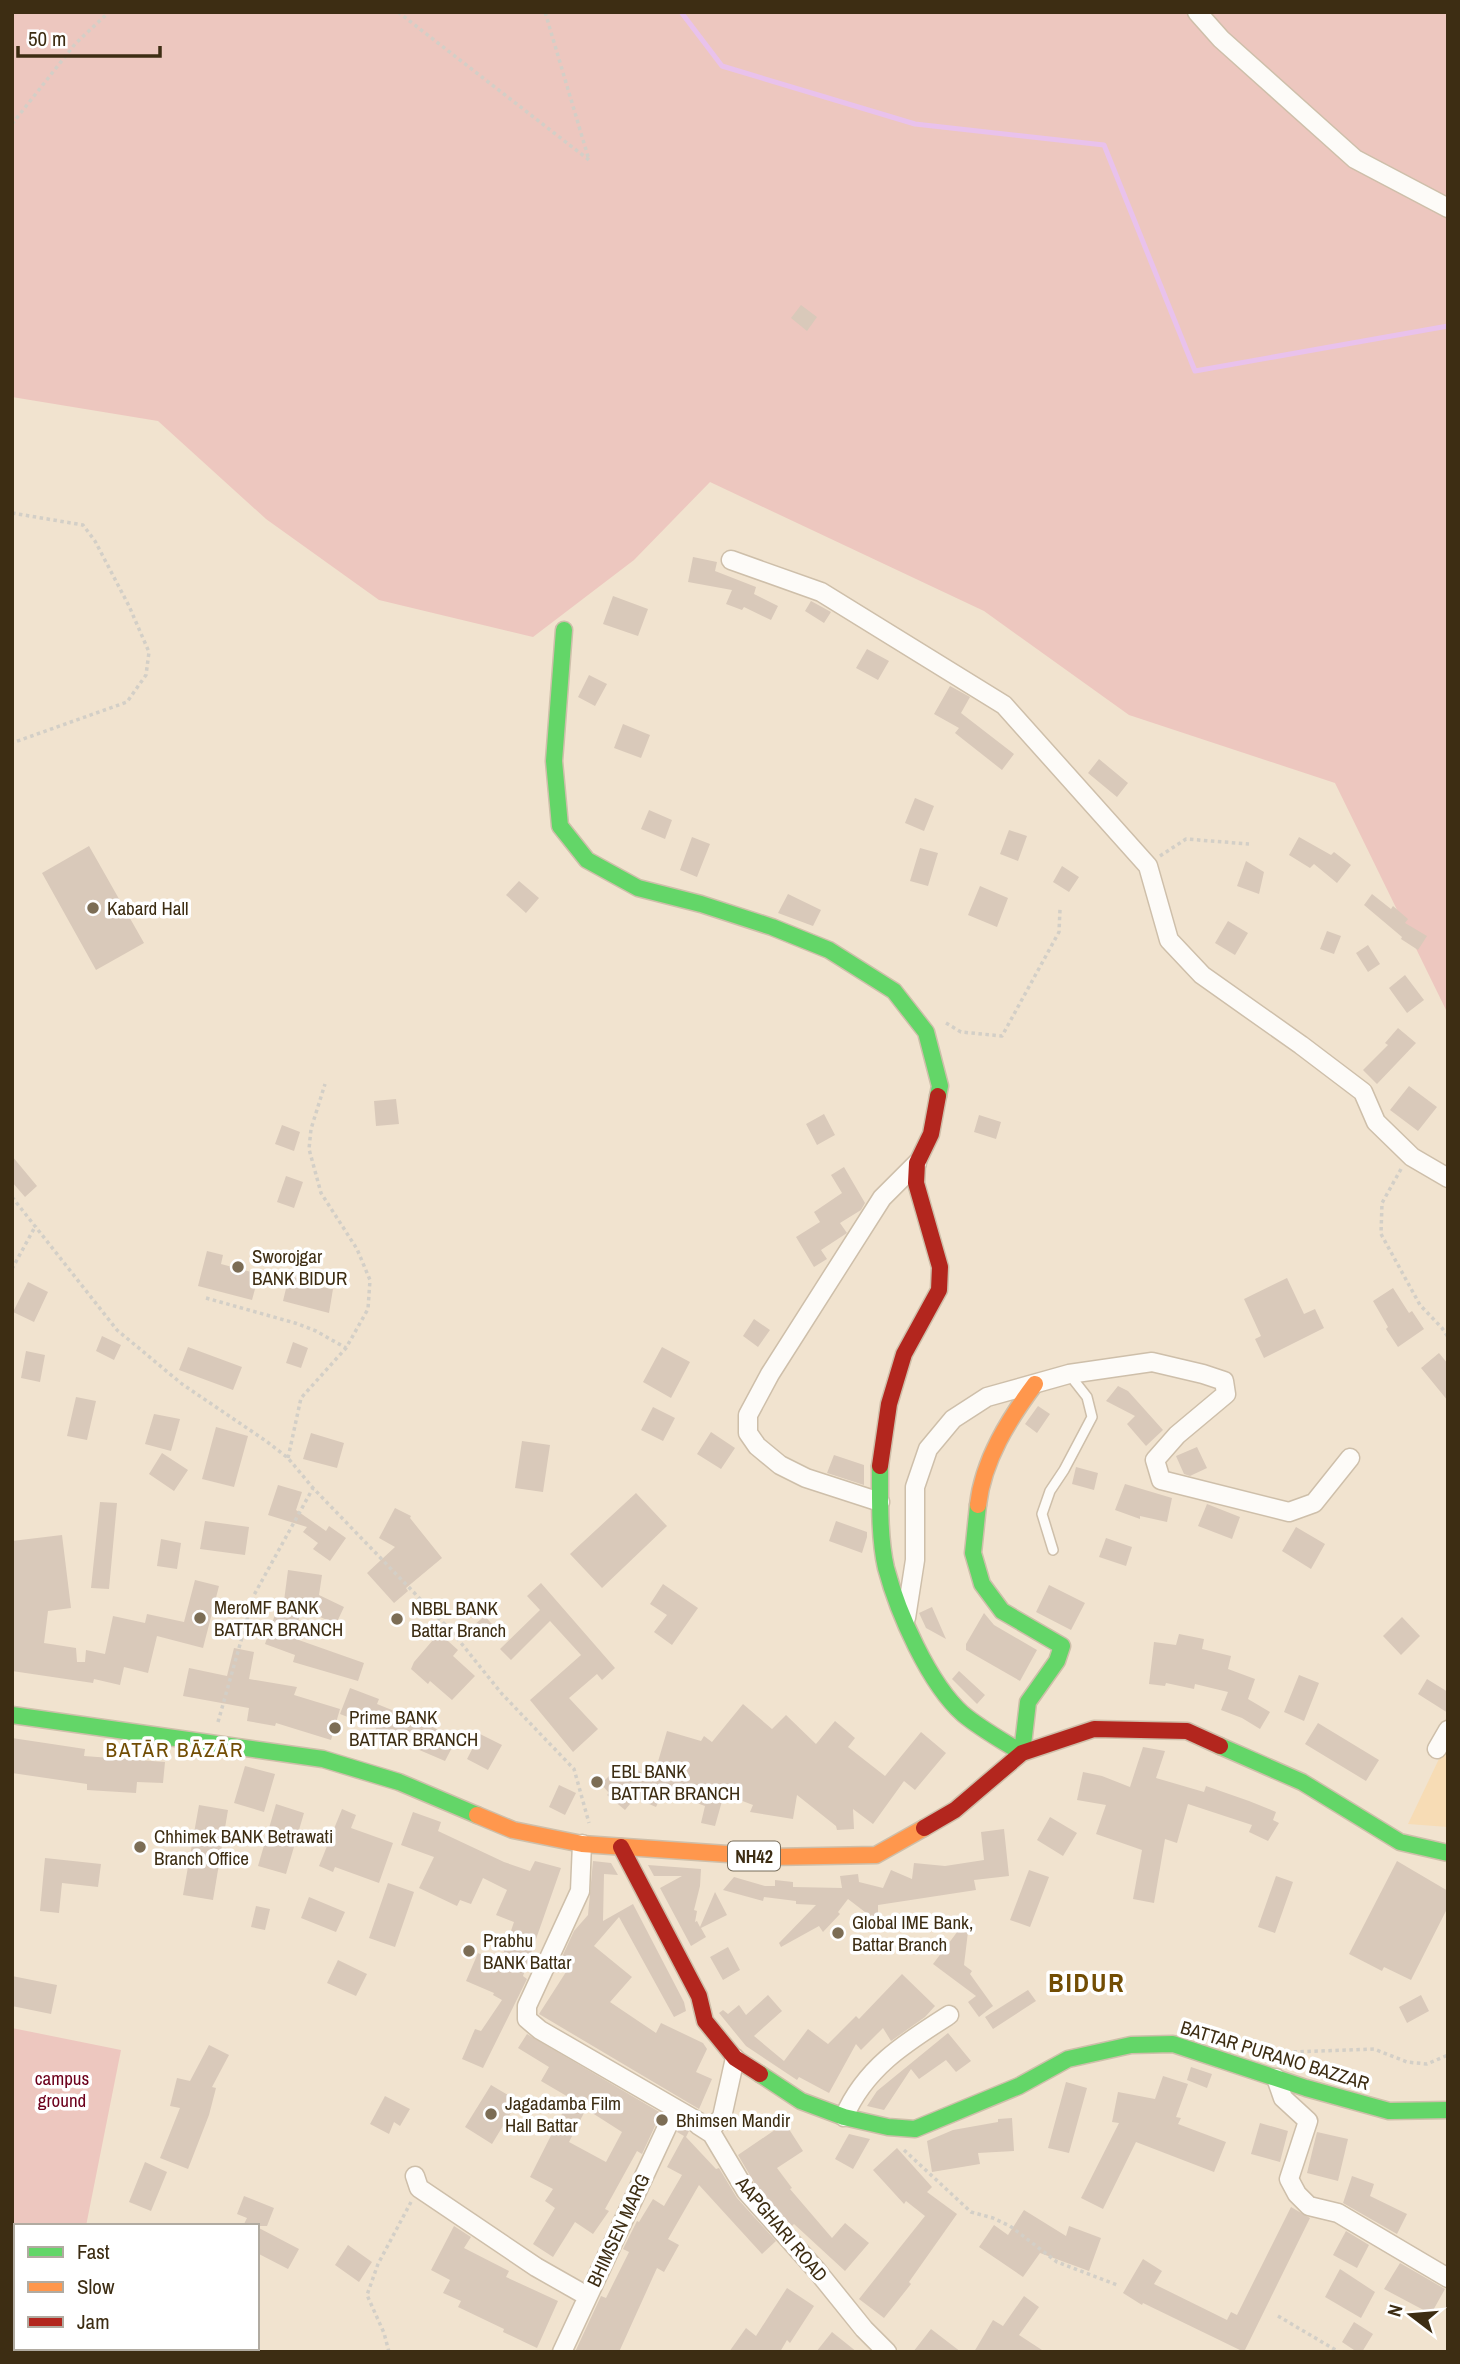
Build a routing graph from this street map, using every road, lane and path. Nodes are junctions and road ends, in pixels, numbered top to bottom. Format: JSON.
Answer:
{"nodes":[{"id":1,"x":109,"y":12,"type":"edge"},
{"id":2,"x":398,"y":12,"type":"edge"},
{"id":3,"x":545,"y":12,"type":"edge"},
{"id":4,"x":1197,"y":12,"type":"edge"},
{"id":5,"x":12,"y":124,"type":"edge"},
{"id":6,"x":1448,"y":208,"type":"edge"},
{"id":7,"x":12,"y":513,"type":"edge"},
{"id":8,"x":731,"y":560,"type":"dead end"},
{"id":9,"x":564,"y":630,"type":"dead end"},
{"id":10,"x":12,"y":743,"type":"edge"},
{"id":11,"x":1249,"y":844,"type":"dead end"},
{"id":12,"x":1148,"y":866,"type":"junction"},
{"id":13,"x":1060,"y":909,"type":"dead end"},
{"id":14,"x":939,"y":1018,"type":"dead end"},
{"id":15,"x":325,"y":1084,"type":"dead end"},
{"id":16,"x":1412,"y":1157,"type":"junction"},
{"id":17,"x":917,"y":1163,"type":"junction"},
{"id":18,"x":1448,"y":1178,"type":"edge"},
{"id":19,"x":12,"y":1197,"type":"edge"},
{"id":20,"x":36,"y":1225,"type":"junction"},
{"id":21,"x":12,"y":1269,"type":"edge"},
{"id":22,"x":206,"y":1298,"type":"dead end"},
{"id":23,"x":1448,"y":1337,"type":"edge"},
{"id":24,"x":346,"y":1348,"type":"junction"},
{"id":25,"x":1069,"y":1374,"type":"junction"},
{"id":26,"x":1035,"y":1384,"type":"junction"},
{"id":27,"x":288,"y":1458,"type":"junction"},
{"id":28,"x":1350,"y":1458,"type":"dead end"},
{"id":29,"x":313,"y":1489,"type":"junction"},
{"id":30,"x":880,"y":1502,"type":"junction"},
{"id":31,"x":1053,"y":1550,"type":"dead end"},
{"id":32,"x":905,"y":1621,"type":"junction"},
{"id":33,"x":12,"y":1715,"type":"edge"},
{"id":34,"x":1448,"y":1730,"type":"edge"},
{"id":35,"x":212,"y":1744,"type":"junction"},
{"id":36,"x":1437,"y":1749,"type":"dead end"},
{"id":37,"x":1022,"y":1753,"type":"junction"},
{"id":38,"x":589,"y":1844,"type":"junction"},
{"id":39,"x":621,"y":1847,"type":"junction"},
{"id":40,"x":1448,"y":1853,"type":"edge"},
{"id":41,"x":948,"y":2015,"type":"dead end"},
{"id":42,"x":1448,"y":2055,"type":"edge"},
{"id":43,"x":734,"y":2058,"type":"junction"},
{"id":44,"x":1247,"y":2068,"type":"junction"},
{"id":45,"x":1276,"y":2078,"type":"junction"},
{"id":46,"x":675,"y":2110,"type":"junction"},
{"id":47,"x":1448,"y":2110,"type":"edge"},
{"id":48,"x":844,"y":2118,"type":"junction"},
{"id":49,"x":888,"y":2127,"type":"junction"},
{"id":50,"x":417,"y":2182,"type":"joint"},
{"id":51,"x":1448,"y":2278,"type":"edge"},
{"id":52,"x":1117,"y":2286,"type":"dead end"},
{"id":53,"x":587,"y":2296,"type":"junction"},
{"id":54,"x":1278,"y":2316,"type":"dead end"},
{"id":55,"x":389,"y":2352,"type":"edge"},
{"id":56,"x":562,"y":2352,"type":"edge"},
{"id":57,"x":887,"y":2352,"type":"edge"},
{"id":58,"x":1339,"y":2352,"type":"edge"}],
"edges":[{"from":1,"to":5,"type":"path"},
{"from":2,"to":3,"type":"path"},
{"from":4,"to":6,"type":"street"},
{"from":7,"to":10,"type":"path"},
{"from":8,"to":12,"type":"street"},
{"from":9,"to":17,"type":"street"},
{"from":11,"to":12,"type":"path"},
{"from":12,"to":16,"type":"street"},
{"from":13,"to":14,"type":"path"},
{"from":15,"to":24,"type":"path"},
{"from":16,"to":18,"type":"street"},
{"from":16,"to":23,"type":"path"},
{"from":17,"to":30,"type":"street"},
{"from":17,"to":30,"type":"street"},
{"from":19,"to":20,"type":"path"},
{"from":20,"to":21,"type":"path"},
{"from":20,"to":27,"type":"path"},
{"from":22,"to":24,"type":"path"},
{"from":24,"to":27,"type":"path"},
{"from":25,"to":26,"type":"street"},
{"from":25,"to":28,"type":"street"},
{"from":25,"to":31,"type":"lane"},
{"from":26,"to":32,"type":"street"},
{"from":26,"to":37,"type":"street"},
{"from":27,"to":29,"type":"path"},
{"from":29,"to":35,"type":"path"},
{"from":29,"to":38,"type":"path"},
{"from":30,"to":32,"type":"street"},
{"from":32,"to":37,"type":"street"},
{"from":33,"to":35,"type":"street","number":"NH42"},
{"from":34,"to":36,"type":"street"},
{"from":35,"to":38,"type":"street","number":"NH42"},
{"from":37,"to":39,"type":"street","number":"NH42"},
{"from":37,"to":40,"type":"street","number":"NH42"},
{"from":38,"to":39,"type":"street","number":"NH42"},
{"from":38,"to":46,"type":"street"},
{"from":39,"to":43,"type":"street","name":"BATTAR PURANO BAZZAR"},
{"from":41,"to":48,"type":"street"},
{"from":42,"to":44,"type":"path"},
{"from":43,"to":46,"type":"street"},
{"from":43,"to":48,"type":"street","name":"BATTAR PURANO BAZZAR"},
{"from":44,"to":45,"type":"street","name":"BATTAR PURANO BAZZAR"},
{"from":44,"to":49,"type":"street","name":"BATTAR PURANO BAZZAR"},
{"from":45,"to":47,"type":"street","name":"BATTAR PURANO BAZZAR"},
{"from":45,"to":51,"type":"street"},
{"from":46,"to":53,"type":"street","name":"BHIMSEN MARG"},
{"from":46,"to":57,"type":"street","name":"AAPGHARI ROAD"},
{"from":48,"to":49,"type":"street","name":"BATTAR PURANO BAZZAR"},
{"from":49,"to":52,"type":"path"},
{"from":50,"to":53,"type":"street"},
{"from":50,"to":55,"type":"path"},
{"from":53,"to":56,"type":"street","name":"BHIMSEN MARG"},
{"from":54,"to":58,"type":"path"}]}
